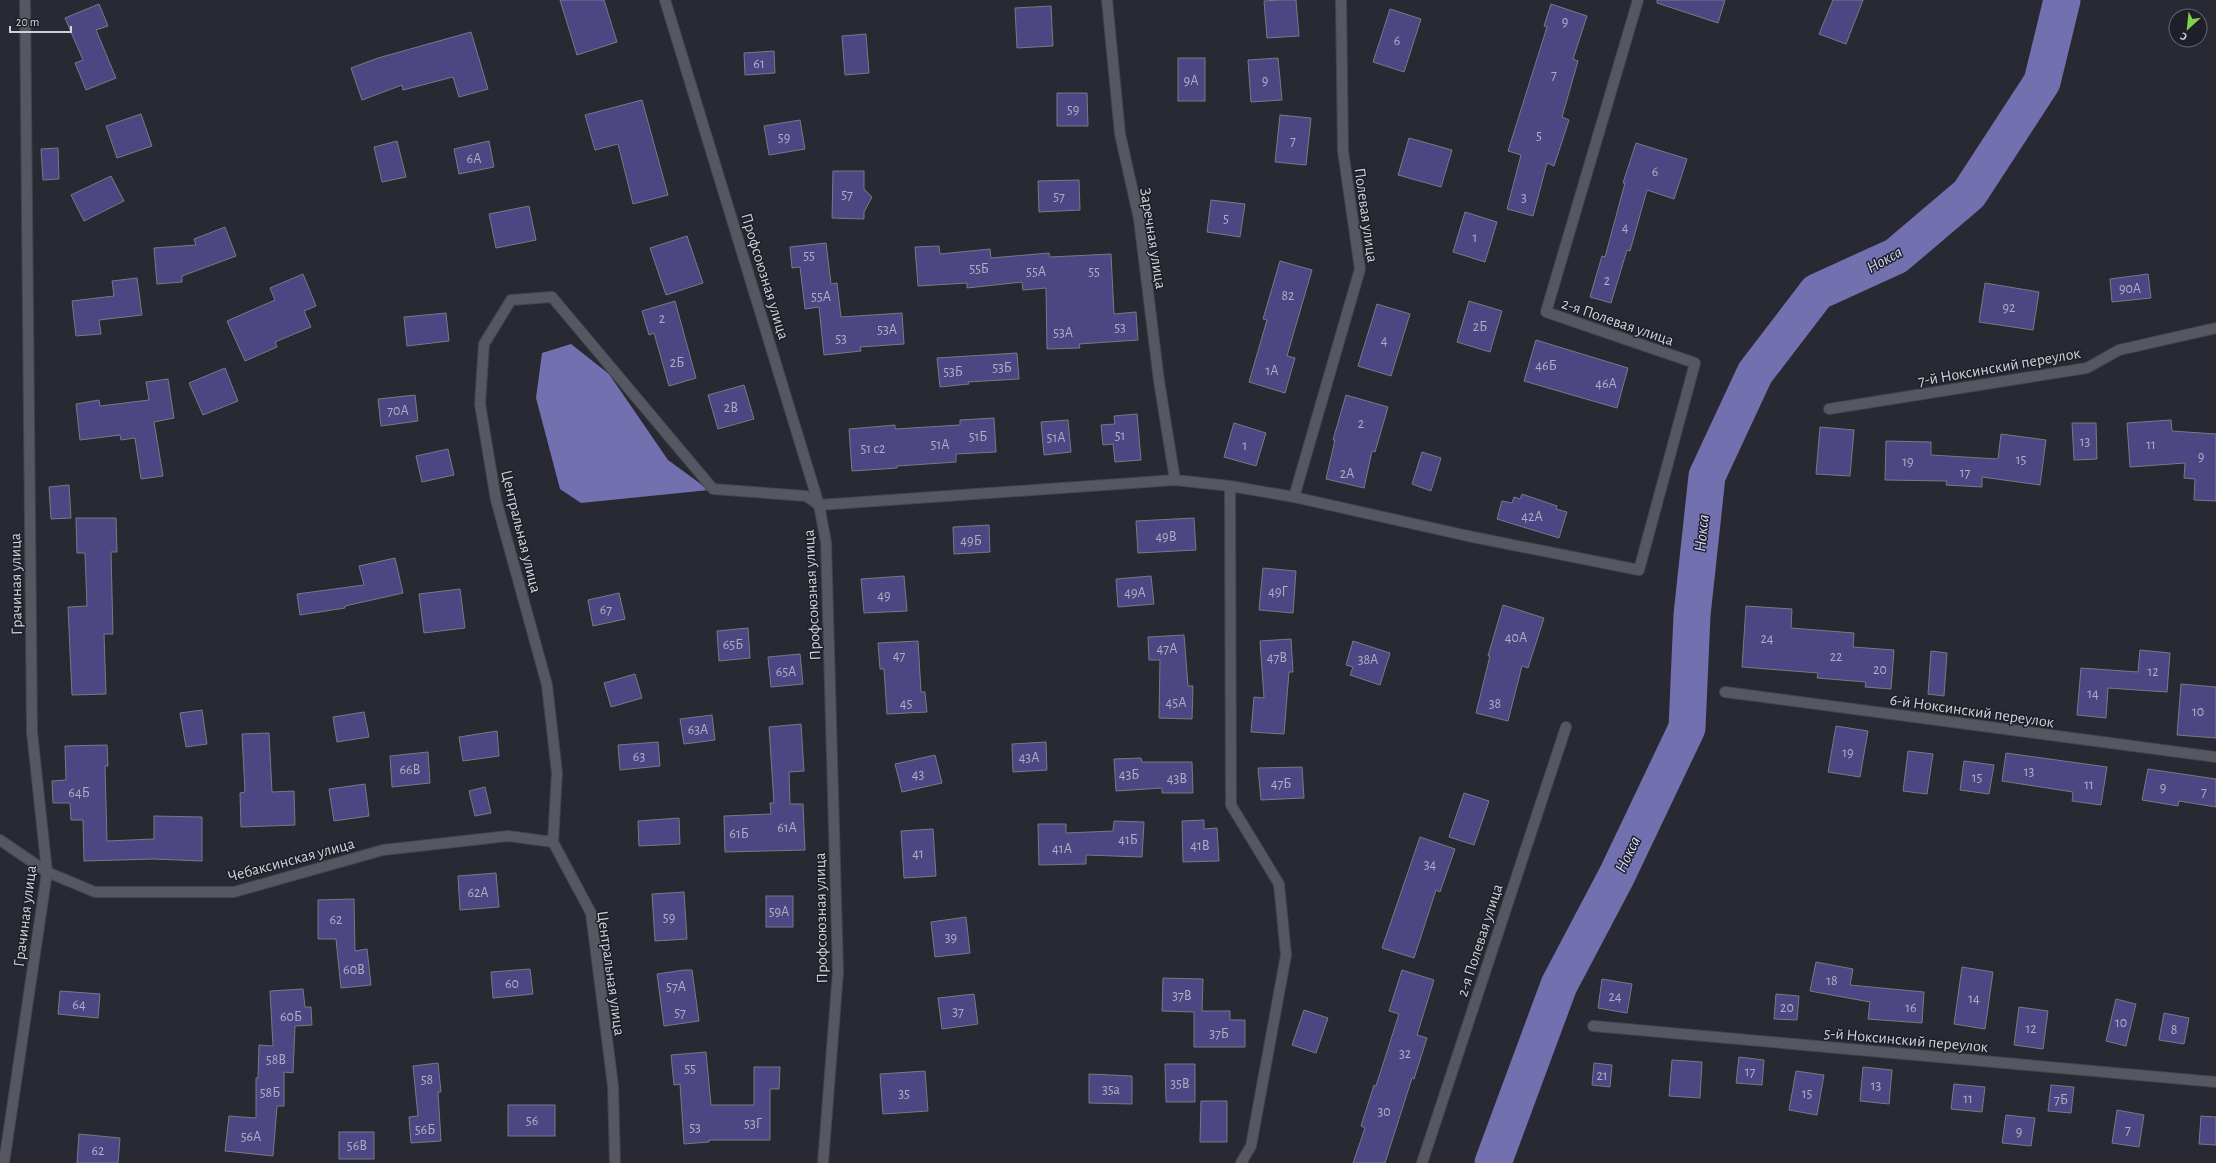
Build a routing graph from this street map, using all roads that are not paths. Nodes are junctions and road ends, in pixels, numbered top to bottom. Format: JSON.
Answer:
{"nodes":[{"id":1,"x":25,"y":0,"type":"edge"},
{"id":2,"x":665,"y":0,"type":"edge"},
{"id":3,"x":1107,"y":0,"type":"edge"},
{"id":4,"x":1341,"y":0,"type":"edge"},
{"id":5,"x":1638,"y":0,"type":"edge"},
{"id":6,"x":2216,"y":328,"type":"edge"},
{"id":7,"x":1829,"y":409,"type":"dead end"},
{"id":8,"x":1175,"y":480,"type":"junction"},
{"id":9,"x":1230,"y":486,"type":"junction"},
{"id":10,"x":1294,"y":497,"type":"junction"},
{"id":11,"x":819,"y":505,"type":"junction"},
{"id":12,"x":1725,"y":692,"type":"dead end"},
{"id":13,"x":1566,"y":727,"type":"dead end"},
{"id":14,"x":2216,"y":757,"type":"edge"},
{"id":15,"x":0,"y":840,"type":"edge"},
{"id":16,"x":553,"y":842,"type":"junction"},
{"id":17,"x":47,"y":872,"type":"junction"},
{"id":18,"x":1593,"y":1026,"type":"dead end"},
{"id":19,"x":2216,"y":1082,"type":"edge"},
{"id":20,"x":4,"y":1163,"type":"edge"},
{"id":21,"x":615,"y":1163,"type":"edge"},
{"id":22,"x":823,"y":1163,"type":"edge"},
{"id":23,"x":1240,"y":1163,"type":"edge"},
{"id":24,"x":1422,"y":1163,"type":"edge"}],
"edges":[{"from":1,"to":17,"type":"street","name":"Грачиная улица"},
{"from":2,"to":11,"type":"street","name":"Профсоюзная улица"},
{"from":3,"to":8,"type":"street","name":"Заречная улица"},
{"from":4,"to":10,"type":"street","name":"Полевая улица"},
{"from":5,"to":10,"type":"street","name":"2-я Полевая улица"},
{"from":6,"to":7,"type":"street","name":"7-й Ноксинский переулок"},
{"from":8,"to":9,"type":"street"},
{"from":8,"to":11,"type":"street"},
{"from":9,"to":10,"type":"street"},
{"from":9,"to":23,"type":"street"},
{"from":11,"to":16,"type":"street","name":"Центральная улица"},
{"from":11,"to":22,"type":"street","name":"Профсоюзная улица"},
{"from":12,"to":14,"type":"street","name":"6-й Ноксинский переулок"},
{"from":13,"to":24,"type":"street","name":"2-я Полевая улица"},
{"from":15,"to":17,"type":"street","name":"Чебаксинская улица"},
{"from":16,"to":17,"type":"street","name":"Чебаксинская улица"},
{"from":16,"to":21,"type":"street","name":"Центральная улица"},
{"from":17,"to":20,"type":"street","name":"Грачиная улица"},
{"from":18,"to":19,"type":"street","name":"5-й Ноксинский переулок"}]}
